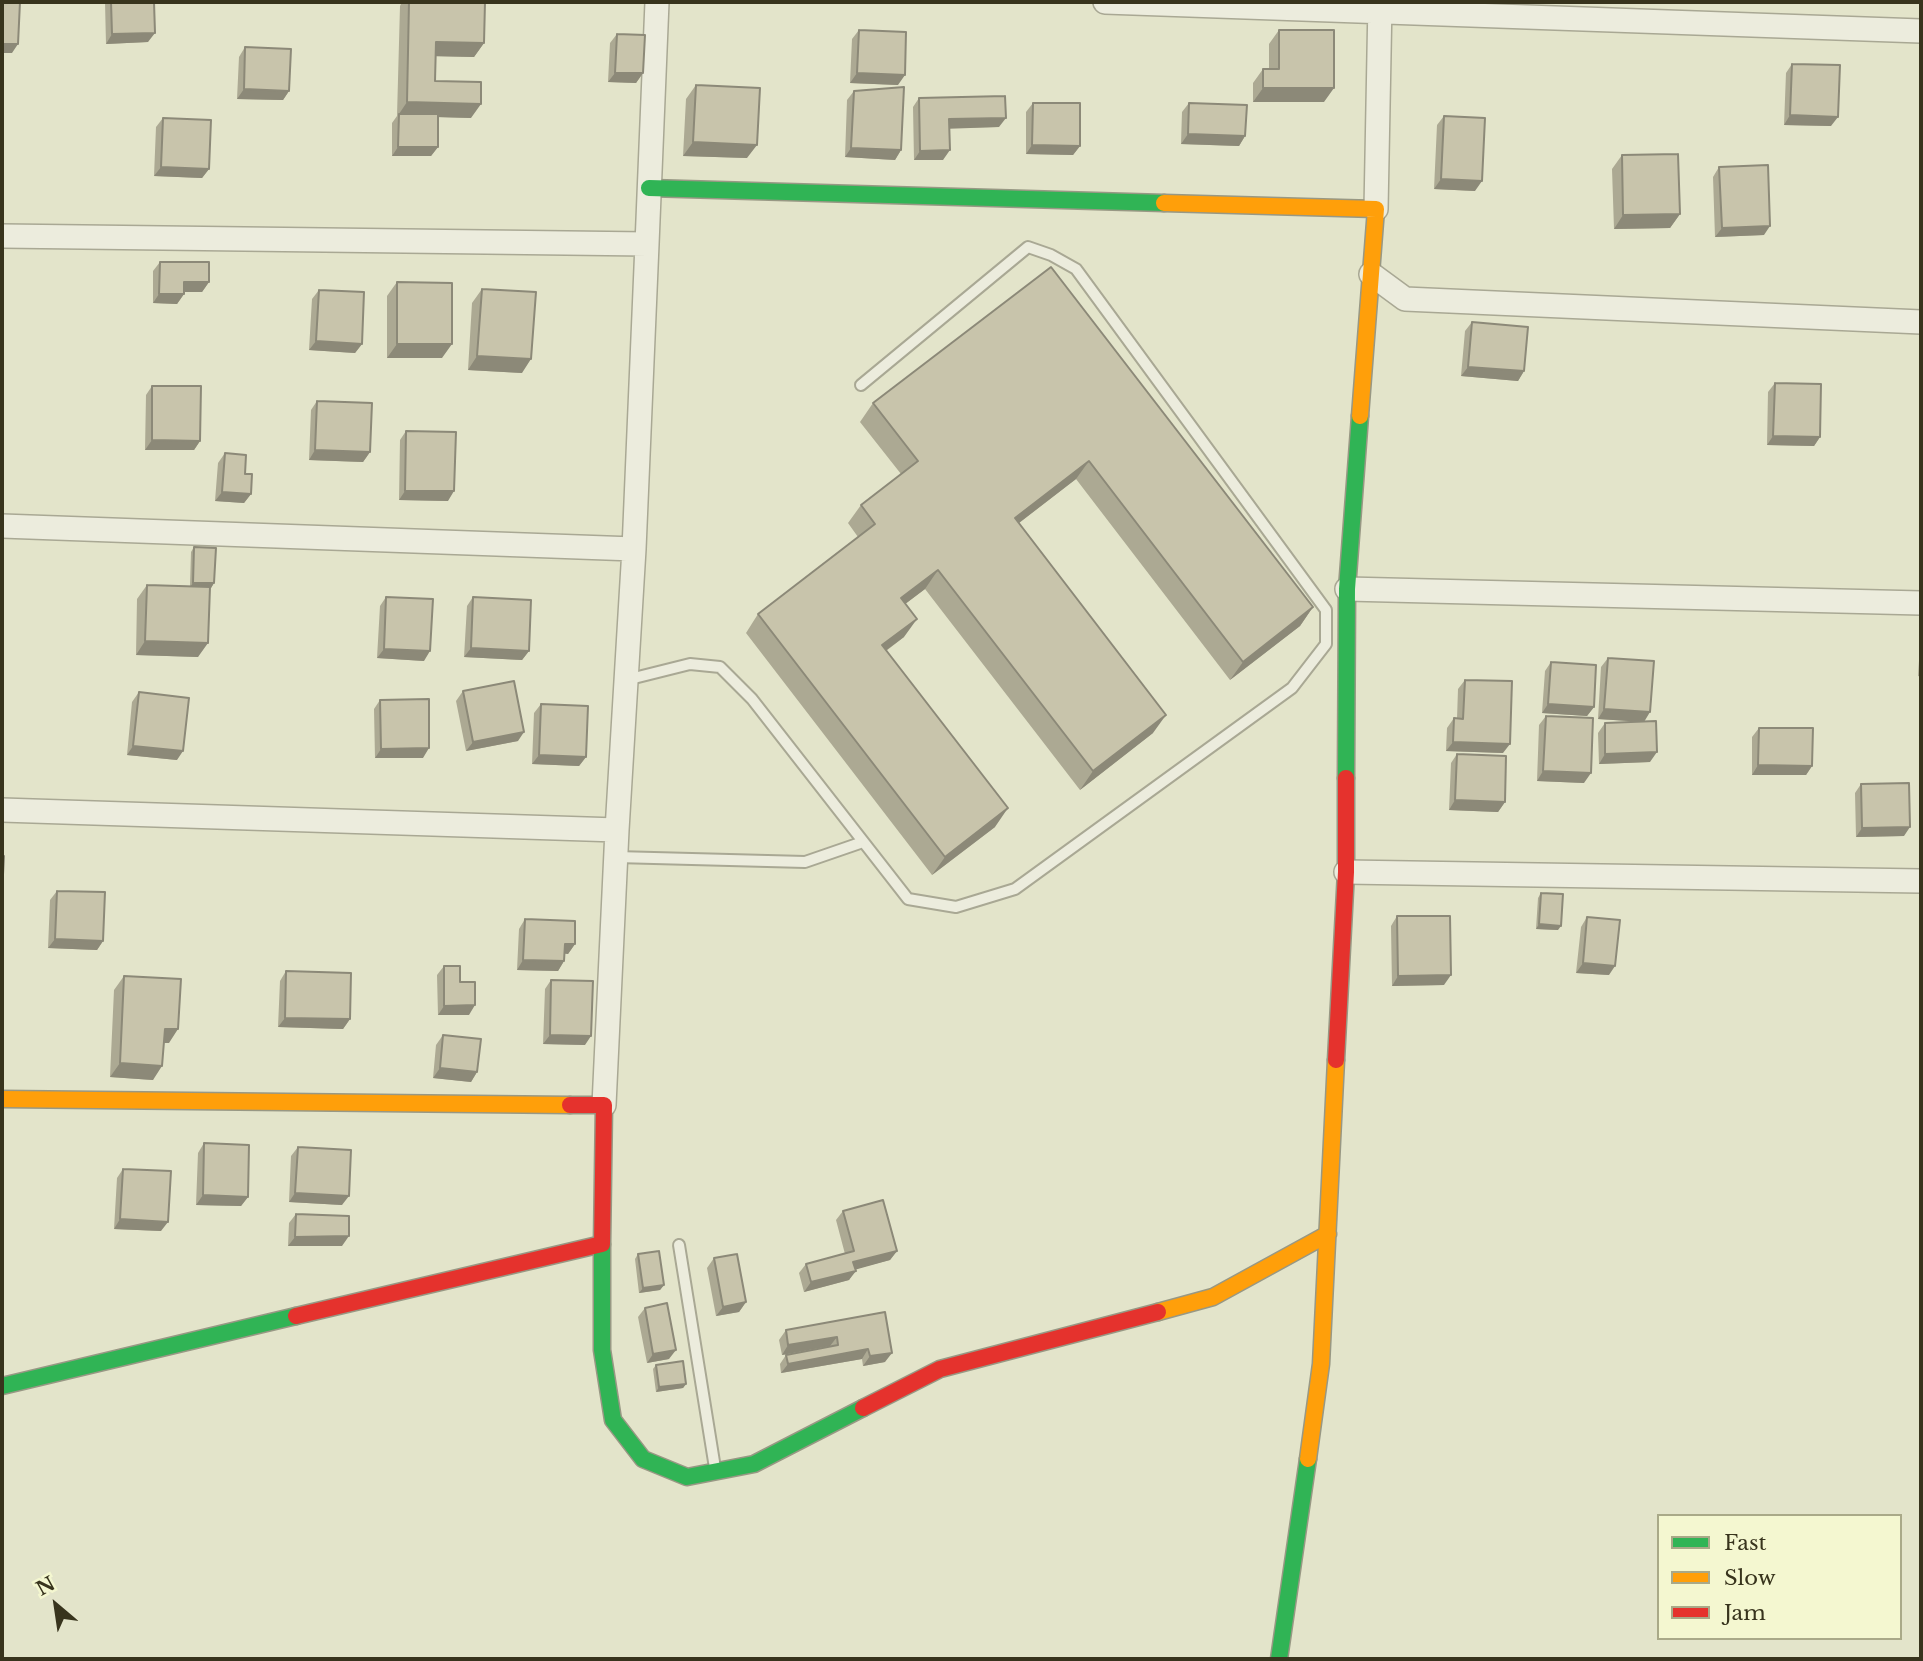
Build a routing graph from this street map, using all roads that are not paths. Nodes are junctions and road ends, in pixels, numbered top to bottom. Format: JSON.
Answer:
{"nodes":[{"id":1,"x":657,"y":2,"type":"edge"},
{"id":2,"x":1105,"y":2,"type":"edge"},
{"id":3,"x":1380,"y":7,"type":"edge"},
{"id":4,"x":1921,"y":31,"type":"edge"},
{"id":5,"x":649,"y":188,"type":"junction"},
{"id":6,"x":1376,"y":209,"type":"junction"},
{"id":7,"x":2,"y":236,"type":"edge"},
{"id":8,"x":647,"y":244,"type":"junction"},
{"id":9,"x":1371,"y":274,"type":"junction"},
{"id":10,"x":1921,"y":322,"type":"edge"},
{"id":11,"x":861,"y":386,"type":"dead end"},
{"id":12,"x":2,"y":526,"type":"edge"},
{"id":13,"x":634,"y":549,"type":"junction"},
{"id":14,"x":1347,"y":589,"type":"junction"},
{"id":15,"x":1921,"y":603,"type":"edge"},
{"id":16,"x":626,"y":680,"type":"junction"},
{"id":17,"x":2,"y":810,"type":"edge"},
{"id":18,"x":617,"y":830,"type":"junction"},
{"id":19,"x":863,"y":842,"type":"junction"},
{"id":20,"x":615,"y":857,"type":"junction"},
{"id":21,"x":1346,"y":872,"type":"junction"},
{"id":22,"x":1921,"y":881,"type":"edge"},
{"id":23,"x":2,"y":1100,"type":"edge"},
{"id":24,"x":604,"y":1105,"type":"junction"},
{"id":25,"x":1328,"y":1234,"type":"junction"},
{"id":26,"x":602,"y":1244,"type":"junction"},
{"id":27,"x":680,"y":1245,"type":"dead end"},
{"id":28,"x":2,"y":1386,"type":"edge"},
{"id":29,"x":715,"y":1471,"type":"junction"},
{"id":30,"x":1279,"y":1659,"type":"edge"}],
"edges":[{"from":1,"to":5,"type":"street"},
{"from":2,"to":3,"type":"street"},
{"from":3,"to":4,"type":"street"},
{"from":3,"to":6,"type":"street"},
{"from":5,"to":6,"type":"street"},
{"from":5,"to":8,"type":"street"},
{"from":6,"to":9,"type":"street"},
{"from":7,"to":8,"type":"street"},
{"from":8,"to":13,"type":"street"},
{"from":9,"to":10,"type":"street"},
{"from":9,"to":14,"type":"street"},
{"from":11,"to":19,"type":"lane"},
{"from":12,"to":13,"type":"street"},
{"from":13,"to":16,"type":"street"},
{"from":14,"to":15,"type":"street"},
{"from":14,"to":21,"type":"street"},
{"from":16,"to":18,"type":"street"},
{"from":16,"to":19,"type":"lane"},
{"from":17,"to":18,"type":"street"},
{"from":18,"to":20,"type":"street"},
{"from":19,"to":20,"type":"lane"},
{"from":20,"to":24,"type":"street"},
{"from":21,"to":22,"type":"street"},
{"from":21,"to":25,"type":"street"},
{"from":23,"to":24,"type":"street"},
{"from":24,"to":26,"type":"street"},
{"from":25,"to":29,"type":"street"},
{"from":25,"to":30,"type":"street"},
{"from":26,"to":28,"type":"street"},
{"from":26,"to":29,"type":"street"},
{"from":27,"to":29,"type":"lane"}]}
